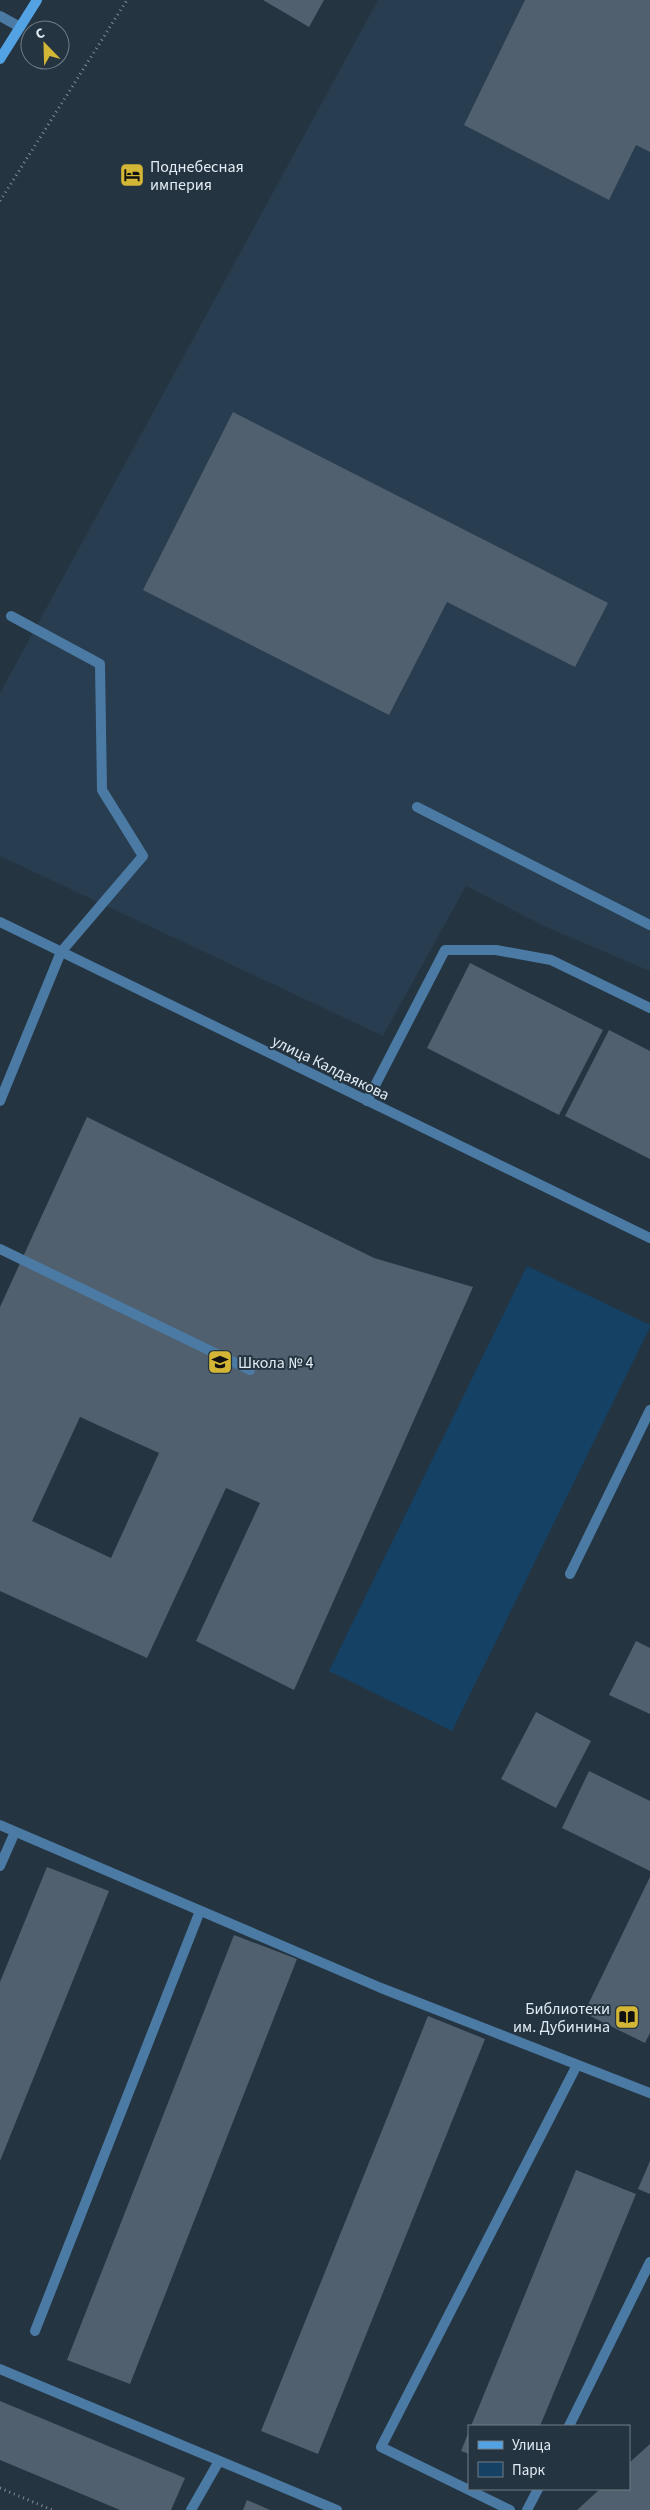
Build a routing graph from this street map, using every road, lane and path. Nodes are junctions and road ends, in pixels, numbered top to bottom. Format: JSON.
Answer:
{"nodes":[{"id":1,"x":37,"y":0,"type":"edge"},
{"id":2,"x":127,"y":0,"type":"edge"},
{"id":3,"x":0,"y":16,"type":"edge"},
{"id":4,"x":25,"y":20,"type":"edge"},
{"id":5,"x":20,"y":28,"type":"joint"},
{"id":6,"x":0,"y":59,"type":"edge"},
{"id":7,"x":0,"y":201,"type":"edge"},
{"id":8,"x":11,"y":616,"type":"dead end"},
{"id":9,"x":417,"y":806,"type":"dead end"},
{"id":10,"x":0,"y":922,"type":"edge"},
{"id":11,"x":650,"y":924,"type":"edge"},
{"id":12,"x":61,"y":952,"type":"junction"},
{"id":13,"x":650,"y":1008,"type":"edge"},
{"id":14,"x":0,"y":1101,"type":"edge"},
{"id":15,"x":367,"y":1101,"type":"junction"},
{"id":16,"x":650,"y":1238,"type":"edge"},
{"id":17,"x":0,"y":1249,"type":"edge"},
{"id":18,"x":250,"y":1370,"type":"dead end"},
{"id":19,"x":650,"y":1410,"type":"edge"},
{"id":20,"x":646,"y":1428,"type":"edge"},
{"id":21,"x":570,"y":1574,"type":"dead end"},
{"id":22,"x":0,"y":1825,"type":"edge"},
{"id":23,"x":15,"y":1832,"type":"junction"},
{"id":24,"x":0,"y":1866,"type":"edge"},
{"id":25,"x":200,"y":1911,"type":"junction"},
{"id":26,"x":577,"y":2065,"type":"junction"},
{"id":27,"x":650,"y":2093,"type":"edge"},
{"id":28,"x":650,"y":2262,"type":"edge"},
{"id":29,"x":34,"y":2331,"type":"dead end"},
{"id":30,"x":0,"y":2369,"type":"edge"},
{"id":31,"x":569,"y":2425,"type":"edge"},
{"id":32,"x":219,"y":2461,"type":"junction"},
{"id":33,"x":0,"y":2488,"type":"edge"},
{"id":34,"x":468,"y":2489,"type":"edge"},
{"id":35,"x":469,"y":2490,"type":"edge"},
{"id":36,"x":538,"y":2490,"type":"edge"},
{"id":37,"x":52,"y":2510,"type":"edge"},
{"id":38,"x":191,"y":2510,"type":"edge"},
{"id":39,"x":336,"y":2510,"type":"edge"},
{"id":40,"x":510,"y":2510,"type":"edge"},
{"id":41,"x":528,"y":2510,"type":"edge"}],
"edges":[{"from":1,"to":4,"type":"main road"},
{"from":2,"to":7,"type":"path"},
{"from":3,"to":5,"type":"street"},
{"from":5,"to":6,"type":"main road"},
{"from":8,"to":12,"type":"street"},
{"from":9,"to":11,"type":"street"},
{"from":10,"to":12,"type":"street","name":"улица Калдаякова"},
{"from":12,"to":14,"type":"street"},
{"from":12,"to":15,"type":"street","name":"улица Калдаякова"},
{"from":13,"to":15,"type":"street"},
{"from":15,"to":16,"type":"street","name":"улица Калдаякова"},
{"from":17,"to":18,"type":"street"},
{"from":19,"to":20,"type":"street"},
{"from":20,"to":21,"type":"street"},
{"from":22,"to":23,"type":"street"},
{"from":23,"to":24,"type":"street"},
{"from":23,"to":25,"type":"street"},
{"from":25,"to":26,"type":"street"},
{"from":25,"to":29,"type":"street"},
{"from":26,"to":27,"type":"street"},
{"from":26,"to":34,"type":"street"},
{"from":28,"to":31,"type":"street"},
{"from":30,"to":32,"type":"street"},
{"from":32,"to":38,"type":"street"},
{"from":32,"to":39,"type":"street"},
{"from":33,"to":37,"type":"path"},
{"from":35,"to":40,"type":"street"},
{"from":36,"to":41,"type":"street"}]}
